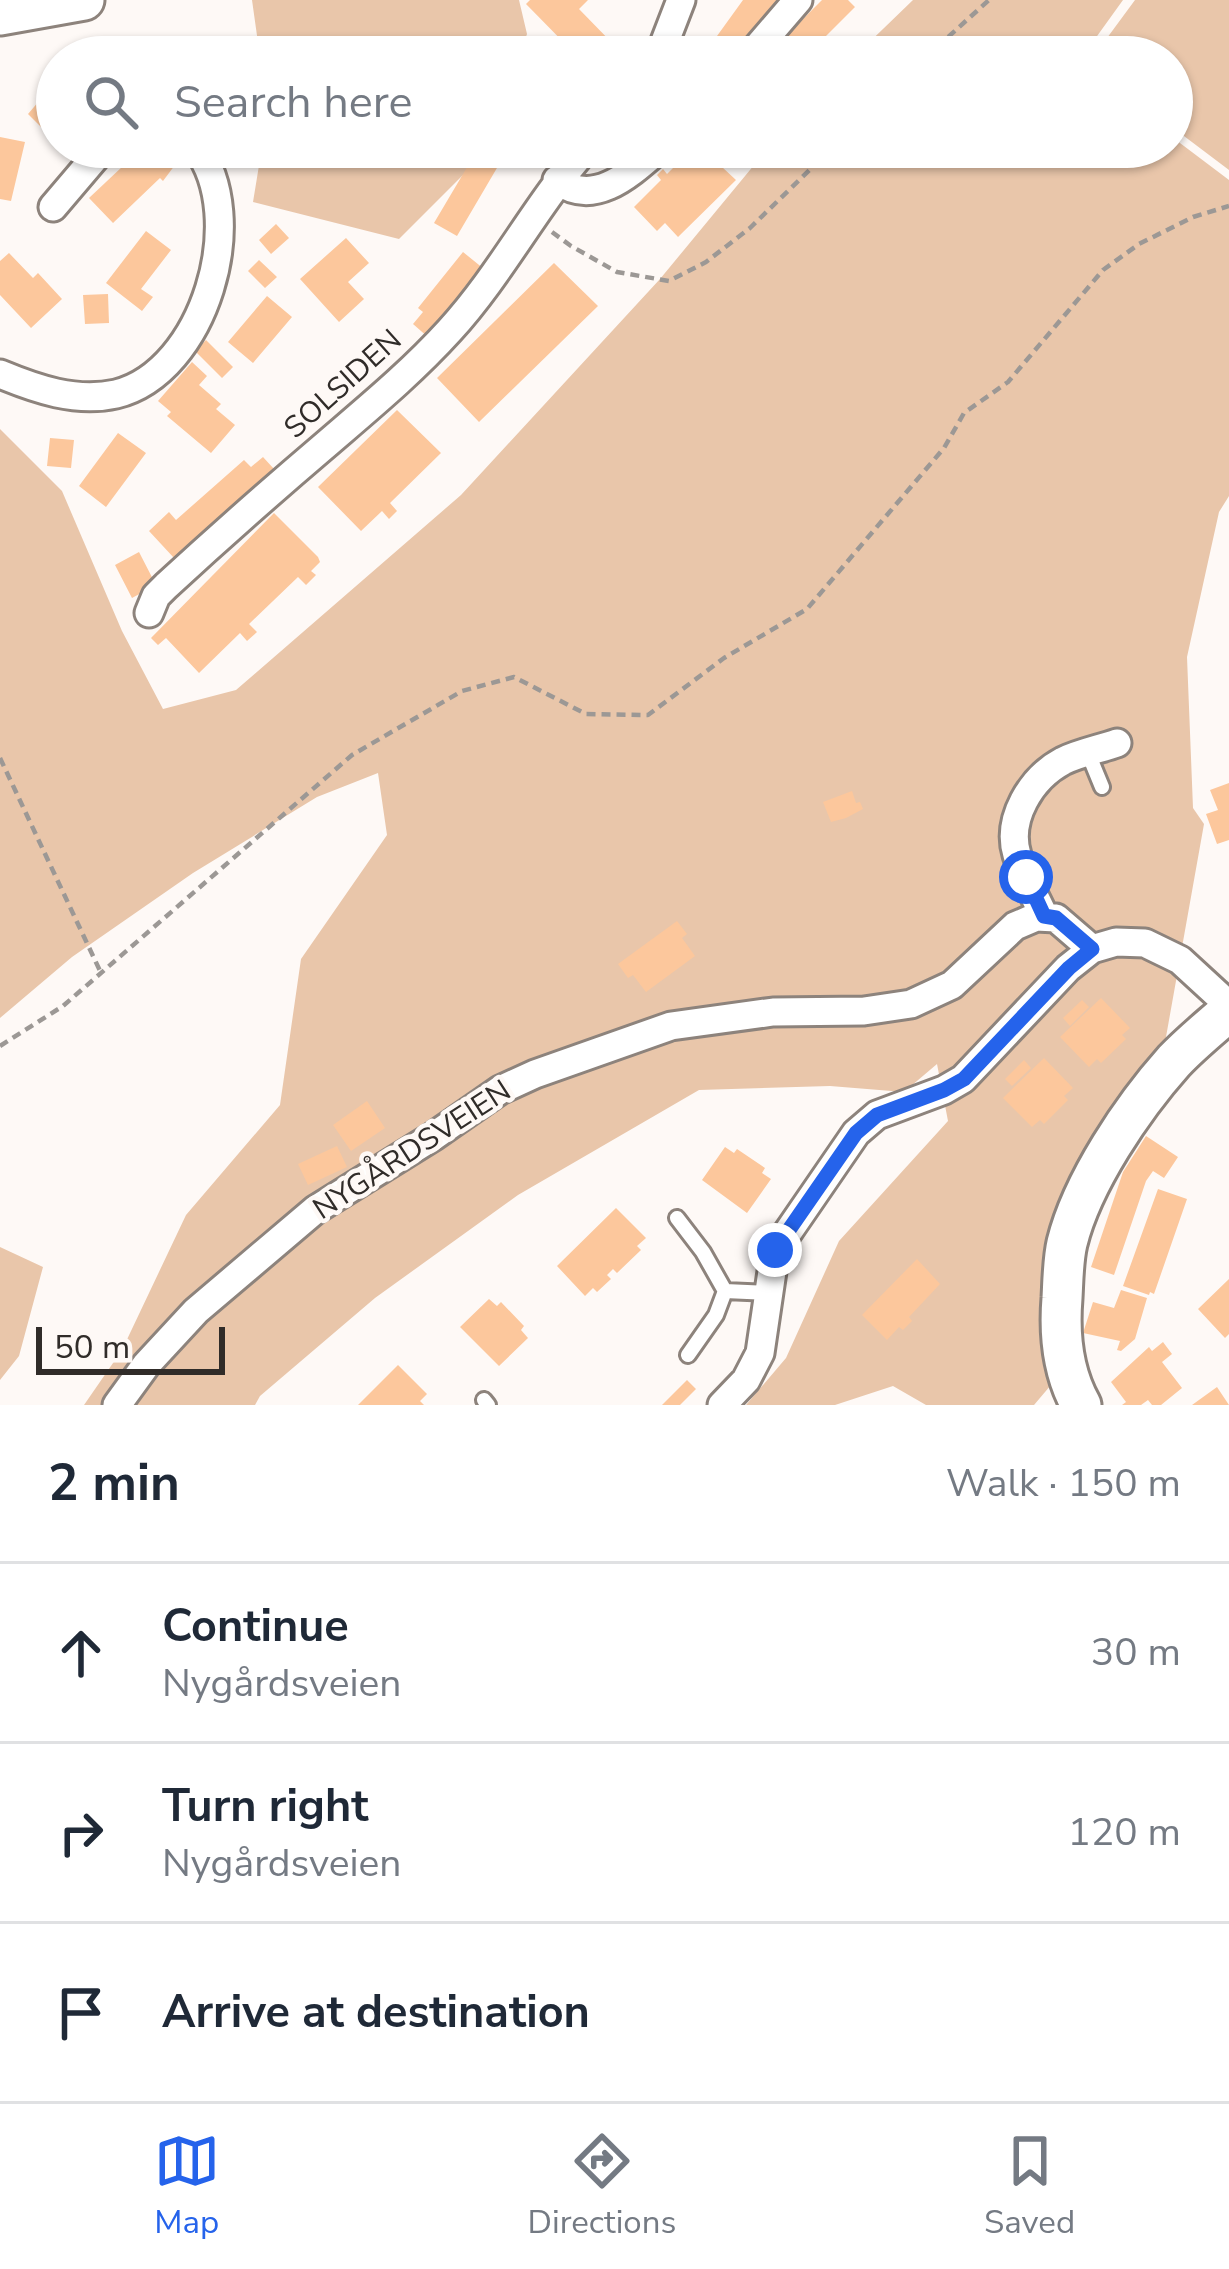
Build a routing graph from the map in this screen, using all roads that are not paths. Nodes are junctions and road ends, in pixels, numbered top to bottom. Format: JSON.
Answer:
{"nodes":[{"id":1,"x":85,"y":0,"type":"edge"},
{"id":2,"x":681,"y":0,"type":"edge"},
{"id":3,"x":798,"y":0,"type":"edge"},
{"id":4,"x":0,"y":15,"type":"edge"},
{"id":5,"x":667,"y":36,"type":"edge"},
{"id":6,"x":767,"y":36,"type":"edge"},
{"id":7,"x":86,"y":168,"type":"edge"},
{"id":8,"x":207,"y":168,"type":"edge"},
{"id":9,"x":568,"y":168,"type":"edge"},
{"id":10,"x":637,"y":168,"type":"edge"},
{"id":11,"x":557,"y":181,"type":"junction"},
{"id":12,"x":53,"y":207,"type":"dead end"},
{"id":13,"x":0,"y":374,"type":"edge"},
{"id":14,"x":148,"y":614,"type":"dead end"},
{"id":15,"x":1117,"y":743,"type":"dead end"},
{"id":16,"x":1088,"y":754,"type":"junction"},
{"id":17,"x":1102,"y":787,"type":"dead end"},
{"id":18,"x":1044,"y":916,"type":"junction"},
{"id":19,"x":1092,"y":949,"type":"junction"},
{"id":20,"x":1229,"y":1008,"type":"edge"},
{"id":21,"x":677,"y":1218,"type":"dead end"},
{"id":22,"x":725,"y":1291,"type":"junction"},
{"id":23,"x":769,"y":1293,"type":"junction"},
{"id":24,"x":688,"y":1355,"type":"dead end"},
{"id":25,"x":117,"y":1405,"type":"edge"},
{"id":26,"x":722,"y":1405,"type":"edge"},
{"id":27,"x":1082,"y":1405,"type":"edge"}],
"edges":[{"from":1,"to":4,"type":"main road"},
{"from":2,"to":5,"type":"street"},
{"from":3,"to":6,"type":"street"},
{"from":7,"to":12,"type":"street"},
{"from":8,"to":13,"type":"street"},
{"from":9,"to":11,"type":"street","name":"SOLSIDEN"},
{"from":10,"to":11,"type":"street"},
{"from":11,"to":14,"type":"street","name":"SOLSIDEN"},
{"from":15,"to":16,"type":"street"},
{"from":16,"to":17,"type":"lane"},
{"from":16,"to":18,"type":"street"},
{"from":18,"to":19,"type":"street"},
{"from":18,"to":25,"type":"street","name":"NYGÅRDSVEIEN"},
{"from":19,"to":20,"type":"street"},
{"from":19,"to":23,"type":"street"},
{"from":20,"to":27,"type":"main road"},
{"from":21,"to":22,"type":"lane"},
{"from":22,"to":23,"type":"lane"},
{"from":22,"to":24,"type":"lane"},
{"from":23,"to":26,"type":"street"}]}
